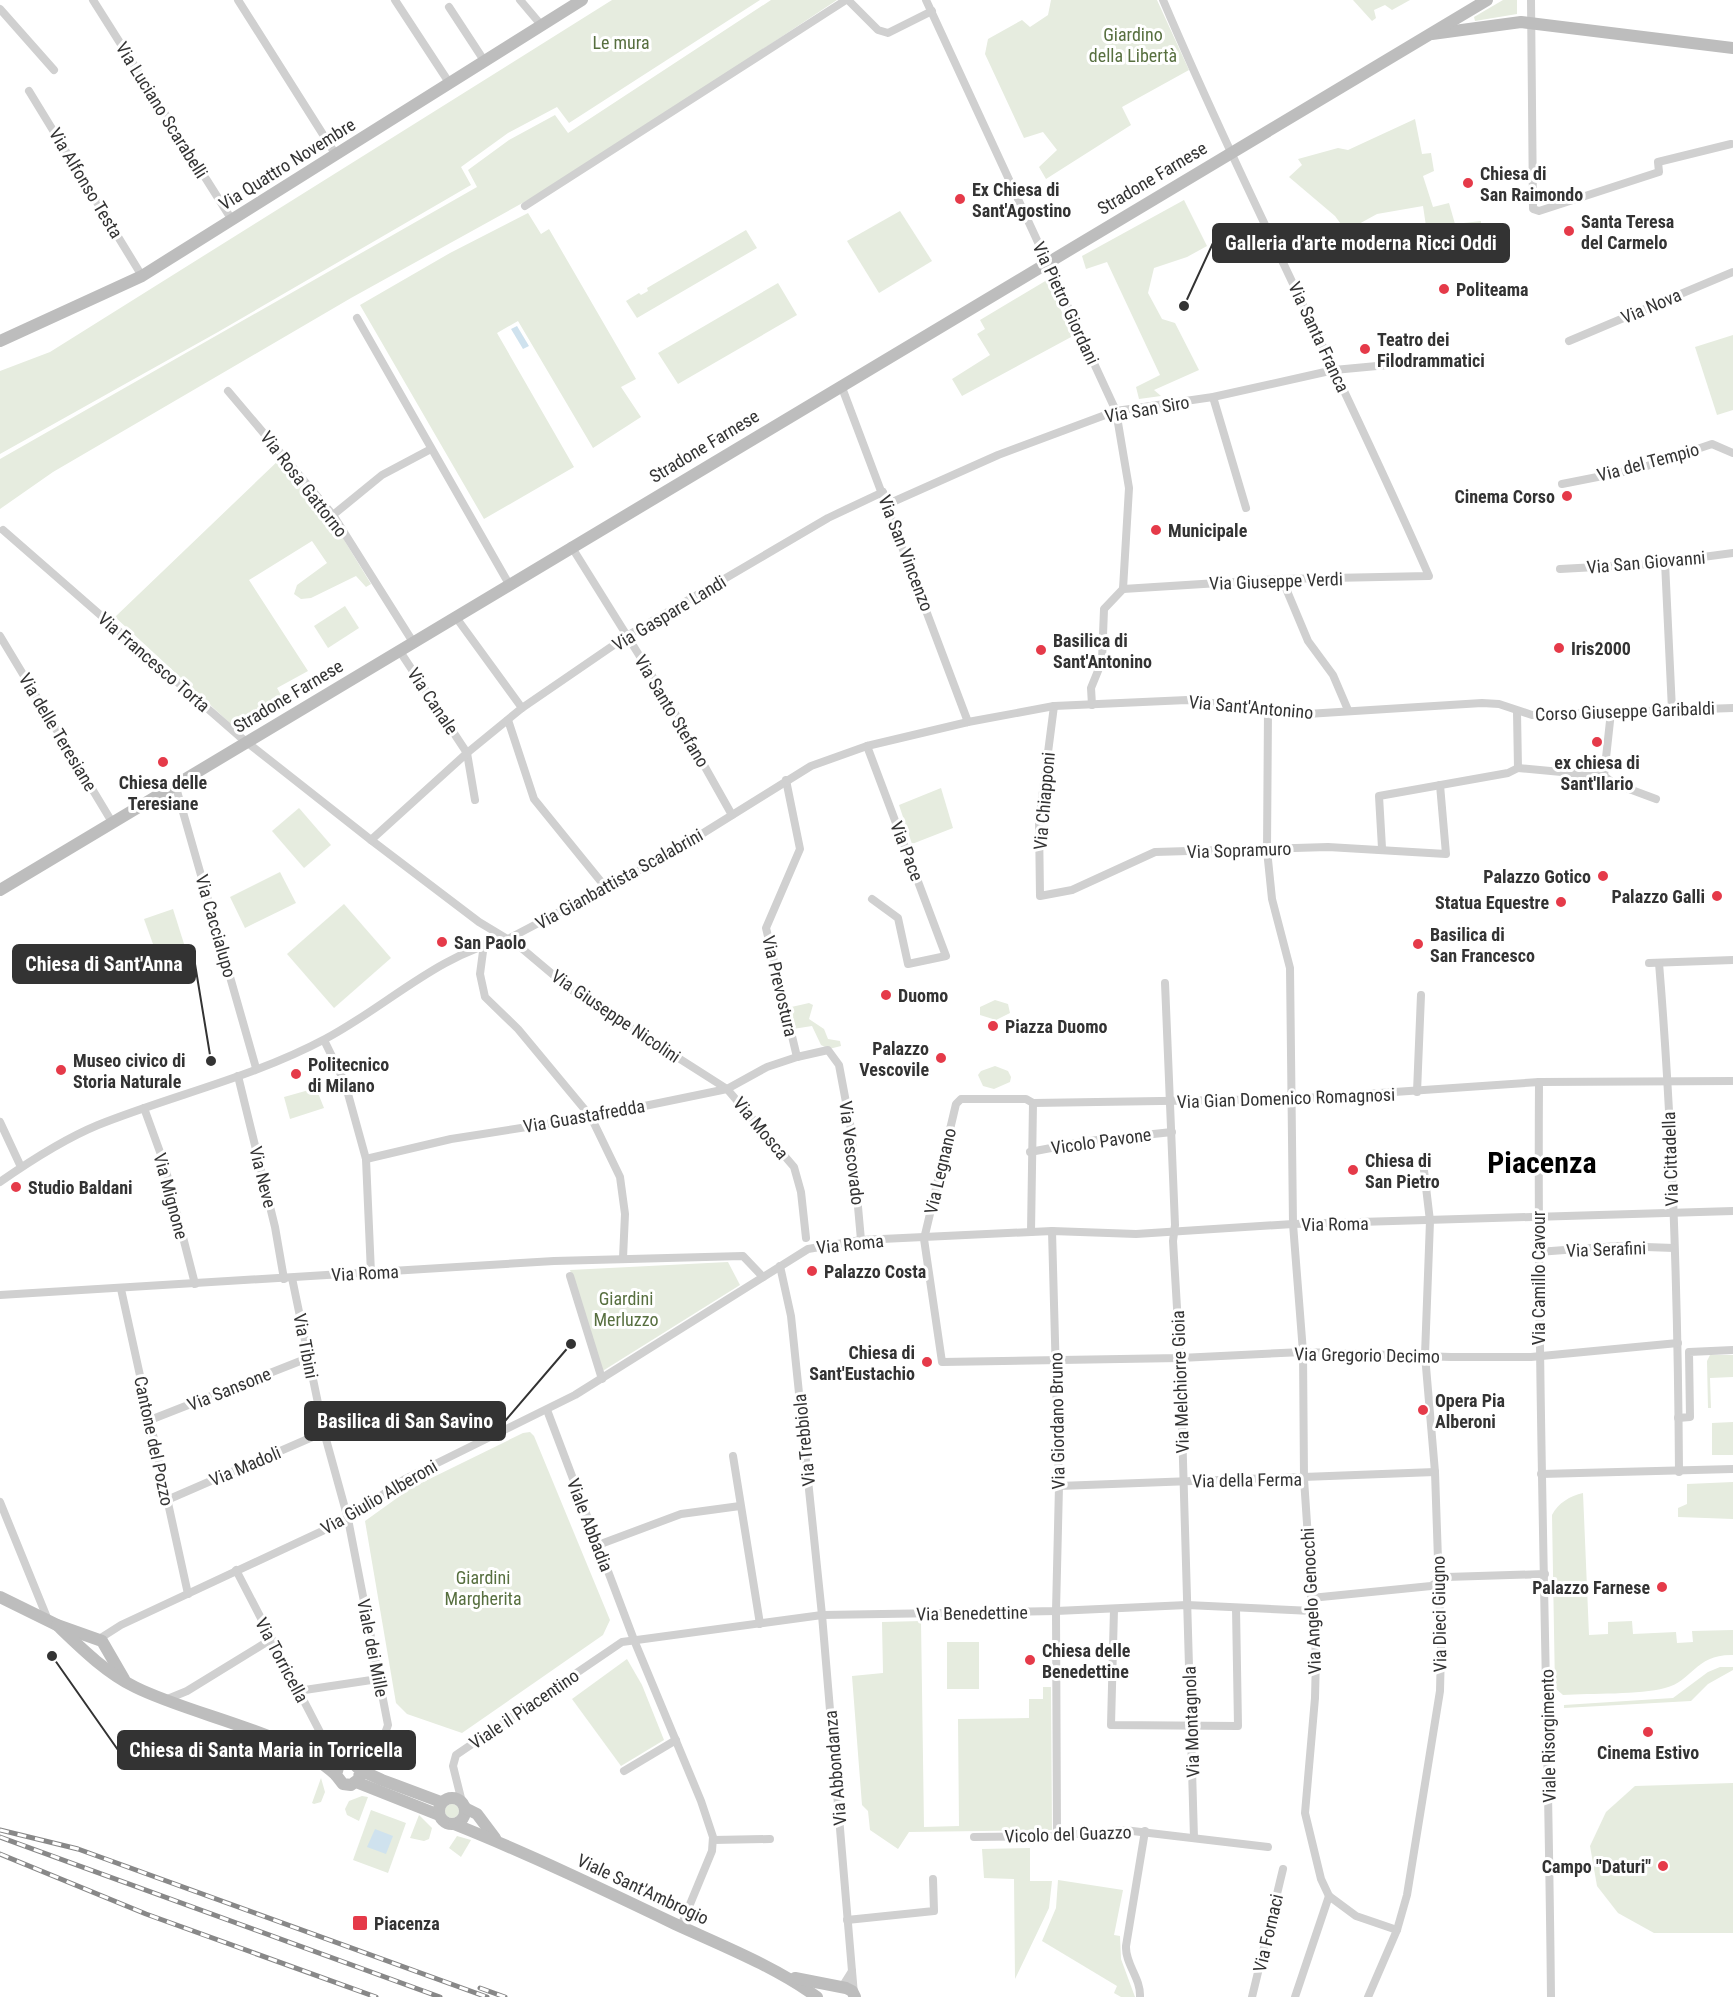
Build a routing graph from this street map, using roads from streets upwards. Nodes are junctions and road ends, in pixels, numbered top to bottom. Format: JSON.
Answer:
{"nodes":[{"id":1,"x":93,"y":0,"type":"edge"},
{"id":2,"x":238,"y":0,"type":"edge"},
{"id":3,"x":395,"y":0,"type":"edge"},
{"id":4,"x":520,"y":0,"type":"edge"},
{"id":5,"x":582,"y":0,"type":"edge"},
{"id":6,"x":847,"y":0,"type":"edge"},
{"id":7,"x":926,"y":0,"type":"edge"},
{"id":8,"x":1163,"y":0,"type":"edge"},
{"id":9,"x":1487,"y":0,"type":"edge"},
{"id":10,"x":1531,"y":0,"type":"edge"},
{"id":11,"x":449,"y":7,"type":"dead end"},
{"id":12,"x":1474,"y":7,"type":"junction"},
{"id":13,"x":0,"y":9,"type":"edge"},
{"id":14,"x":932,"y":11,"type":"junction"},
{"id":15,"x":1531,"y":23,"type":"junction"},
{"id":16,"x":542,"y":26,"type":"junction"},
{"id":17,"x":1472,"y":29,"type":"junction"},
{"id":18,"x":1428,"y":34,"type":"junction"},
{"id":19,"x":1733,"y":48,"type":"edge"},
{"id":20,"x":485,"y":62,"type":"junction"},
{"id":21,"x":54,"y":70,"type":"dead end"},
{"id":22,"x":450,"y":84,"type":"junction"},
{"id":23,"x":29,"y":91,"type":"dead end"},
{"id":24,"x":1731,"y":144,"type":"dead end"},
{"id":25,"x":1231,"y":151,"type":"junction"},
{"id":26,"x":336,"y":155,"type":"junction"},
{"id":27,"x":525,"y":206,"type":"dead end"},
{"id":28,"x":232,"y":220,"type":"junction"},
{"id":29,"x":1047,"y":261,"type":"junction"},
{"id":30,"x":1733,"y":272,"type":"edge"},
{"id":31,"x":142,"y":276,"type":"junction"},
{"id":32,"x":357,"y":318,"type":"dead end"},
{"id":33,"x":0,"y":341,"type":"edge"},
{"id":34,"x":1569,"y":342,"type":"dead end"},
{"id":35,"x":1420,"y":362,"type":"dead end"},
{"id":36,"x":1334,"y":370,"type":"junction"},
{"id":37,"x":841,"y":385,"type":"junction"},
{"id":38,"x":228,"y":391,"type":"dead end"},
{"id":39,"x":1213,"y":397,"type":"junction"},
{"id":40,"x":1116,"y":411,"type":"junction"},
{"id":41,"x":431,"y":449,"type":"junction"},
{"id":42,"x":1733,"y":453,"type":"edge"},
{"id":43,"x":1562,"y":484,"type":"dead end"},
{"id":44,"x":883,"y":492,"type":"junction"},
{"id":45,"x":888,"y":504,"type":"junction"},
{"id":46,"x":1246,"y":508,"type":"dead end"},
{"id":47,"x":333,"y":515,"type":"junction"},
{"id":48,"x":3,"y":530,"type":"dead end"},
{"id":49,"x":571,"y":546,"type":"junction"},
{"id":50,"x":1733,"y":554,"type":"edge"},
{"id":51,"x":1665,"y":562,"type":"junction"},
{"id":52,"x":1560,"y":569,"type":"dead end"},
{"id":53,"x":1430,"y":576,"type":"joint"},
{"id":54,"x":1282,"y":579,"type":"junction"},
{"id":55,"x":509,"y":584,"type":"junction"},
{"id":56,"x":1123,"y":589,"type":"junction"},
{"id":57,"x":455,"y":616,"type":"junction"},
{"id":58,"x":627,"y":636,"type":"junction"},
{"id":59,"x":1,"y":639,"type":"edge"},
{"id":60,"x":413,"y":642,"type":"junction"},
{"id":61,"x":399,"y":650,"type":"junction"},
{"id":62,"x":1092,"y":705,"type":"junction"},
{"id":63,"x":1054,"y":706,"type":"junction"},
{"id":64,"x":522,"y":708,"type":"junction"},
{"id":65,"x":1733,"y":708,"type":"edge"},
{"id":66,"x":1269,"y":710,"type":"junction"},
{"id":67,"x":1348,"y":710,"type":"junction"},
{"id":68,"x":1672,"y":710,"type":"junction"},
{"id":69,"x":1517,"y":712,"type":"junction"},
{"id":70,"x":1611,"y":712,"type":"junction"},
{"id":71,"x":508,"y":720,"type":"junction"},
{"id":72,"x":968,"y":722,"type":"junction"},
{"id":73,"x":246,"y":742,"type":"junction"},
{"id":74,"x":867,"y":746,"type":"junction"},
{"id":75,"x":467,"y":753,"type":"junction"},
{"id":76,"x":1518,"y":768,"type":"junction"},
{"id":77,"x":1604,"y":776,"type":"junction"},
{"id":78,"x":786,"y":780,"type":"junction"},
{"id":79,"x":175,"y":784,"type":"junction"},
{"id":80,"x":1440,"y":785,"type":"junction"},
{"id":81,"x":1656,"y":799,"type":"dead end"},
{"id":82,"x":475,"y":800,"type":"dead end"},
{"id":83,"x":732,"y":816,"type":"junction"},
{"id":84,"x":112,"y":822,"type":"junction"},
{"id":85,"x":371,"y":840,"type":"junction"},
{"id":86,"x":1382,"y":848,"type":"junction"},
{"id":87,"x":1267,"y":850,"type":"junction"},
{"id":88,"x":607,"y":889,"type":"junction"},
{"id":89,"x":0,"y":890,"type":"edge"},
{"id":90,"x":1040,"y":896,"type":"joint"},
{"id":91,"x":872,"y":898,"type":"dead end"},
{"id":92,"x":479,"y":922,"type":"joint"},
{"id":93,"x":508,"y":939,"type":"junction"},
{"id":94,"x":484,"y":944,"type":"junction"},
{"id":95,"x":1733,"y":960,"type":"edge"},
{"id":96,"x":1649,"y":963,"type":"dead end"},
{"id":97,"x":1659,"y":963,"type":"junction"},
{"id":98,"x":1166,"y":983,"type":"dead end"},
{"id":99,"x":1421,"y":996,"type":"dead end"},
{"id":100,"x":324,"y":1040,"type":"junction"},
{"id":101,"x":796,"y":1057,"type":"junction"},
{"id":102,"x":839,"y":1065,"type":"joint"},
{"id":103,"x":256,"y":1068,"type":"junction"},
{"id":104,"x":238,"y":1076,"type":"junction"},
{"id":105,"x":1667,"y":1081,"type":"junction"},
{"id":106,"x":1733,"y":1081,"type":"edge"},
{"id":107,"x":1539,"y":1082,"type":"junction"},
{"id":108,"x":727,"y":1089,"type":"junction"},
{"id":109,"x":1417,"y":1092,"type":"junction"},
{"id":110,"x":1292,"y":1099,"type":"junction"},
{"id":111,"x":1033,"y":1103,"type":"junction"},
{"id":112,"x":1171,"y":1103,"type":"junction"},
{"id":113,"x":144,"y":1108,"type":"junction"},
{"id":114,"x":591,"y":1117,"type":"junction"},
{"id":115,"x":0,"y":1122,"type":"edge"},
{"id":116,"x":1172,"y":1132,"type":"junction"},
{"id":117,"x":1030,"y":1152,"type":"junction"},
{"id":118,"x":366,"y":1159,"type":"junction"},
{"id":119,"x":1423,"y":1162,"type":"dead end"},
{"id":120,"x":21,"y":1167,"type":"junction"},
{"id":121,"x":0,"y":1182,"type":"edge"},
{"id":122,"x":1733,"y":1210,"type":"edge"},
{"id":123,"x":1672,"y":1212,"type":"junction"},
{"id":124,"x":1538,"y":1216,"type":"junction"},
{"id":125,"x":1430,"y":1221,"type":"junction"},
{"id":126,"x":1293,"y":1224,"type":"junction"},
{"id":127,"x":1052,"y":1231,"type":"junction"},
{"id":128,"x":1174,"y":1231,"type":"junction"},
{"id":129,"x":1031,"y":1232,"type":"junction"},
{"id":130,"x":806,"y":1238,"type":"dead end"},
{"id":131,"x":924,"y":1239,"type":"junction"},
{"id":132,"x":861,"y":1240,"type":"junction"},
{"id":133,"x":1674,"y":1248,"type":"junction"},
{"id":134,"x":1538,"y":1252,"type":"junction"},
{"id":135,"x":623,"y":1258,"type":"junction"},
{"id":136,"x":780,"y":1266,"type":"junction"},
{"id":137,"x":371,"y":1273,"type":"junction"},
{"id":138,"x":570,"y":1276,"type":"dead end"},
{"id":139,"x":763,"y":1277,"type":"junction"},
{"id":140,"x":288,"y":1278,"type":"junction"},
{"id":141,"x":195,"y":1284,"type":"junction"},
{"id":142,"x":121,"y":1288,"type":"junction"},
{"id":143,"x":0,"y":1295,"type":"edge"},
{"id":144,"x":1678,"y":1343,"type":"junction"},
{"id":145,"x":1733,"y":1350,"type":"edge"},
{"id":146,"x":1303,"y":1352,"type":"junction"},
{"id":147,"x":1425,"y":1355,"type":"junction"},
{"id":148,"x":1538,"y":1356,"type":"junction"},
{"id":149,"x":308,"y":1358,"type":"junction"},
{"id":150,"x":1180,"y":1359,"type":"junction"},
{"id":151,"x":1057,"y":1362,"type":"junction"},
{"id":152,"x":602,"y":1379,"type":"junction"},
{"id":153,"x":547,"y":1410,"type":"junction"},
{"id":154,"x":1678,"y":1418,"type":"junction"},
{"id":155,"x":150,"y":1420,"type":"junction"},
{"id":156,"x":324,"y":1432,"type":"junction"},
{"id":157,"x":733,"y":1456,"type":"dead end"},
{"id":158,"x":1733,"y":1469,"type":"edge"},
{"id":159,"x":1435,"y":1472,"type":"junction"},
{"id":160,"x":1679,"y":1472,"type":"junction"},
{"id":161,"x":1541,"y":1474,"type":"junction"},
{"id":162,"x":1304,"y":1479,"type":"junction"},
{"id":163,"x":1184,"y":1481,"type":"junction"},
{"id":164,"x":1059,"y":1486,"type":"junction"},
{"id":165,"x":167,"y":1500,"type":"junction"},
{"id":166,"x":0,"y":1502,"type":"edge"},
{"id":167,"x":740,"y":1506,"type":"junction"},
{"id":168,"x":348,"y":1519,"type":"junction"},
{"id":169,"x":598,"y":1545,"type":"junction"},
{"id":170,"x":236,"y":1570,"type":"junction"},
{"id":171,"x":1545,"y":1574,"type":"junction"},
{"id":172,"x":1439,"y":1581,"type":"junction"},
{"id":173,"x":188,"y":1594,"type":"junction"},
{"id":174,"x":0,"y":1597,"type":"edge"},
{"id":175,"x":1311,"y":1598,"type":"junction"},
{"id":176,"x":1187,"y":1605,"type":"junction"},
{"id":177,"x":1236,"y":1608,"type":"junction"},
{"id":178,"x":1114,"y":1609,"type":"junction"},
{"id":179,"x":1056,"y":1611,"type":"junction"},
{"id":180,"x":1312,"y":1611,"type":"junction"},
{"id":181,"x":822,"y":1616,"type":"junction"},
{"id":182,"x":52,"y":1622,"type":"junction"},
{"id":183,"x":760,"y":1624,"type":"junction"},
{"id":184,"x":270,"y":1640,"type":"junction"},
{"id":185,"x":634,"y":1640,"type":"junction"},
{"id":186,"x":102,"y":1645,"type":"junction"},
{"id":187,"x":90,"y":1656,"type":"junction"},
{"id":188,"x":378,"y":1679,"type":"junction"},
{"id":189,"x":126,"y":1682,"type":"junction"},
{"id":190,"x":298,"y":1691,"type":"junction"},
{"id":191,"x":165,"y":1700,"type":"junction"},
{"id":192,"x":1192,"y":1725,"type":"junction"},
{"id":193,"x":676,"y":1740,"type":"junction"},
{"id":194,"x":297,"y":1749,"type":"junction"},
{"id":195,"x":318,"y":1750,"type":"junction"},
{"id":196,"x":348,"y":1760,"type":"junction"},
{"id":197,"x":360,"y":1770,"type":"junction"},
{"id":198,"x":624,"y":1771,"type":"dead end"},
{"id":199,"x":336,"y":1775,"type":"junction"},
{"id":200,"x":356,"y":1782,"type":"junction"},
{"id":201,"x":463,"y":1805,"type":"junction"},
{"id":202,"x":440,"y":1808,"type":"junction"},
{"id":203,"x":450,"y":1826,"type":"junction"},
{"id":204,"x":1144,"y":1832,"type":"junction"},
{"id":205,"x":1057,"y":1836,"type":"junction"},
{"id":206,"x":974,"y":1837,"type":"dead end"},
{"id":207,"x":495,"y":1838,"type":"junction"},
{"id":208,"x":1194,"y":1838,"type":"junction"},
{"id":209,"x":770,"y":1839,"type":"dead end"},
{"id":210,"x":713,"y":1840,"type":"junction"},
{"id":211,"x":1268,"y":1847,"type":"dead end"},
{"id":212,"x":1283,"y":1869,"type":"dead end"},
{"id":213,"x":933,"y":1879,"type":"dead end"},
{"id":214,"x":1329,"y":1896,"type":"junction"},
{"id":215,"x":847,"y":1920,"type":"junction"},
{"id":216,"x":681,"y":1926,"type":"junction"},
{"id":217,"x":1397,"y":1930,"type":"junction"},
{"id":218,"x":852,"y":1971,"type":"junction"},
{"id":219,"x":776,"y":1972,"type":"junction"},
{"id":220,"x":838,"y":1991,"type":"edge"},
{"id":221,"x":855,"y":1995,"type":"edge"},
{"id":222,"x":817,"y":1997,"type":"edge"},
{"id":223,"x":1140,"y":1997,"type":"edge"},
{"id":224,"x":1252,"y":1997,"type":"edge"},
{"id":225,"x":1295,"y":1997,"type":"edge"},
{"id":226,"x":1368,"y":1997,"type":"edge"},
{"id":227,"x":1551,"y":1997,"type":"edge"}],
"edges":[{"from":1,"to":28,"type":"street","name":"Via Luciano Scarabelli"},
{"from":2,"to":26,"type":"street"},
{"from":3,"to":22,"type":"street"},
{"from":4,"to":16,"type":"street"},
{"from":5,"to":16,"type":"street","name":"Via Quattro Novembre"},
{"from":6,"to":14,"type":"street"},
{"from":6,"to":27,"type":"street"},
{"from":7,"to":14,"type":"street","name":"Via Pietro Giordani"},
{"from":8,"to":25,"type":"street","name":"Via Santa Franca"},
{"from":9,"to":12,"type":"street","name":"Stradone Farnese"},
{"from":10,"to":15,"type":"street"},
{"from":11,"to":20,"type":"street"},
{"from":12,"to":17,"type":"street"},
{"from":12,"to":18,"type":"street","name":"Stradone Farnese"},
{"from":13,"to":21,"type":"street"},
{"from":14,"to":29,"type":"street","name":"Via Pietro Giordani"},
{"from":15,"to":17,"type":"street","name":"Stradone Farnese"},
{"from":15,"to":19,"type":"street","name":"Stradone Farnese"},
{"from":15,"to":24,"type":"street"},
{"from":16,"to":20,"type":"street","name":"Via Quattro Novembre"},
{"from":17,"to":18,"type":"street","name":"Stradone Farnese"},
{"from":18,"to":25,"type":"street","name":"Stradone Farnese"},
{"from":20,"to":22,"type":"street","name":"Via Quattro Novembre"},
{"from":22,"to":26,"type":"street","name":"Via Quattro Novembre"},
{"from":23,"to":31,"type":"street","name":"Via Alfonso Testa"},
{"from":25,"to":29,"type":"street","name":"Stradone Farnese"},
{"from":25,"to":36,"type":"street","name":"Via Santa Franca"},
{"from":26,"to":28,"type":"street","name":"Via Quattro Novembre"},
{"from":28,"to":31,"type":"street","name":"Via Quattro Novembre"},
{"from":29,"to":37,"type":"street","name":"Stradone Farnese"},
{"from":29,"to":40,"type":"street","name":"Via Pietro Giordani"},
{"from":30,"to":34,"type":"street","name":"Via Nova"},
{"from":31,"to":33,"type":"street","name":"Via Quattro Novembre"},
{"from":32,"to":41,"type":"street"},
{"from":35,"to":36,"type":"street","name":"Via San Siro"},
{"from":36,"to":39,"type":"street","name":"Via San Siro"},
{"from":36,"to":53,"type":"street","name":"Via Santa Franca"},
{"from":37,"to":44,"type":"street","name":"Via San Vincenzo"},
{"from":37,"to":49,"type":"street","name":"Stradone Farnese"},
{"from":38,"to":47,"type":"street","name":"Via Rosa Gattorno"},
{"from":39,"to":40,"type":"street","name":"Via San Siro"},
{"from":39,"to":46,"type":"street"},
{"from":40,"to":45,"type":"street","name":"Via San Siro"},
{"from":40,"to":56,"type":"street","name":"Via Pietro Giordani"},
{"from":41,"to":47,"type":"street"},
{"from":41,"to":55,"type":"street"},
{"from":42,"to":43,"type":"street","name":"Via del Tempio"},
{"from":44,"to":45,"type":"street","name":"Via San Vincenzo"},
{"from":44,"to":58,"type":"street","name":"Via Gaspare Landi"},
{"from":45,"to":72,"type":"street","name":"Via San Vincenzo"},
{"from":47,"to":60,"type":"street","name":"Via Rosa Gattorno"},
{"from":48,"to":73,"type":"street","name":"Via Francesco Torta"},
{"from":49,"to":55,"type":"street","name":"Stradone Farnese"},
{"from":49,"to":58,"type":"street","name":"Via Santo Stefano"},
{"from":50,"to":51,"type":"street","name":"Via San Giovanni"},
{"from":51,"to":52,"type":"street","name":"Via San Giovanni"},
{"from":51,"to":68,"type":"street"},
{"from":53,"to":54,"type":"street","name":"Via Giuseppe Verdi"},
{"from":54,"to":56,"type":"street","name":"Via Giuseppe Verdi"},
{"from":54,"to":67,"type":"street"},
{"from":55,"to":57,"type":"street","name":"Stradone Farnese"},
{"from":56,"to":62,"type":"street"},
{"from":57,"to":60,"type":"street","name":"Stradone Farnese"},
{"from":57,"to":64,"type":"street"},
{"from":58,"to":64,"type":"street","name":"Via Gaspare Landi"},
{"from":58,"to":83,"type":"street","name":"Via Santo Stefano"},
{"from":59,"to":84,"type":"street","name":"Via delle Teresiane"},
{"from":60,"to":61,"type":"street","name":"Stradone Farnese"},
{"from":61,"to":73,"type":"street","name":"Stradone Farnese"},
{"from":61,"to":75,"type":"street","name":"Via Canale"},
{"from":62,"to":63,"type":"street","name":"Via Gianbattista Scalabrini"},
{"from":62,"to":66,"type":"street","name":"Via Sant'Antonino"},
{"from":63,"to":72,"type":"street","name":"Via Gianbattista Scalabrini"},
{"from":63,"to":90,"type":"street","name":"Via Chiapponi"},
{"from":64,"to":71,"type":"street","name":"Via Gaspare Landi"},
{"from":65,"to":68,"type":"street","name":"Corso Giuseppe Garibaldi"},
{"from":66,"to":67,"type":"street","name":"Via Sant'Antonino"},
{"from":66,"to":87,"type":"street","name":"Via Angelo Genocchi"},
{"from":67,"to":69,"type":"street","name":"Via Sant'Antonino"},
{"from":68,"to":70,"type":"street","name":"Corso Giuseppe Garibaldi"},
{"from":69,"to":70,"type":"street","name":"Corso Giuseppe Garibaldi"},
{"from":69,"to":76,"type":"street"},
{"from":70,"to":77,"type":"street"},
{"from":71,"to":75,"type":"street","name":"Via Gaspare Landi"},
{"from":71,"to":88,"type":"street"},
{"from":72,"to":74,"type":"street","name":"Via Gianbattista Scalabrini"},
{"from":73,"to":79,"type":"street","name":"Stradone Farnese"},
{"from":73,"to":85,"type":"street","name":"Via Francesco Torta"},
{"from":74,"to":78,"type":"street","name":"Via Gianbattista Scalabrini"},
{"from":74,"to":91,"type":"street","name":"Via Pace"},
{"from":75,"to":82,"type":"street"},
{"from":75,"to":85,"type":"street","name":"Via Gaspare Landi"},
{"from":76,"to":77,"type":"street"},
{"from":76,"to":80,"type":"street"},
{"from":77,"to":81,"type":"street"},
{"from":78,"to":83,"type":"street","name":"Via Gianbattista Scalabrini"},
{"from":78,"to":101,"type":"street","name":"Via Prevostura"},
{"from":79,"to":84,"type":"street","name":"Stradone Farnese"},
{"from":79,"to":103,"type":"street","name":"Via Caccialupo"},
{"from":80,"to":86,"type":"street"},
{"from":80,"to":86,"type":"street","name":"Via Sopramuro"},
{"from":83,"to":88,"type":"street","name":"Via Gianbattista Scalabrini"},
{"from":84,"to":89,"type":"street","name":"Stradone Farnese"},
{"from":85,"to":92,"type":"street","name":"Via Francesco Torta"},
{"from":86,"to":87,"type":"street","name":"Via Sopramuro"},
{"from":87,"to":90,"type":"street","name":"Via Sopramuro"},
{"from":87,"to":110,"type":"street","name":"Via Angelo Genocchi"},
{"from":88,"to":93,"type":"street","name":"Via Gianbattista Scalabrini"},
{"from":92,"to":93,"type":"street","name":"Via Giuseppe Nicolini"},
{"from":93,"to":94,"type":"street","name":"Via Gianbattista Scalabrini"},
{"from":93,"to":108,"type":"street","name":"Via Giuseppe Nicolini"},
{"from":94,"to":100,"type":"street","name":"Via Gianbattista Scalabrini"},
{"from":94,"to":114,"type":"street"},
{"from":95,"to":97,"type":"street"},
{"from":96,"to":97,"type":"street"},
{"from":97,"to":105,"type":"street","name":"Via Cittadella"},
{"from":98,"to":112,"type":"street","name":"Via Melchiorre Gioia"},
{"from":99,"to":109,"type":"street"},
{"from":100,"to":103,"type":"street","name":"Via Gianbattista Scalabrini"},
{"from":100,"to":118,"type":"street"},
{"from":101,"to":102,"type":"street","name":"Via Guastafredda"},
{"from":101,"to":108,"type":"street","name":"Via Guastafredda"},
{"from":102,"to":132,"type":"street","name":"Via Vescovado"},
{"from":103,"to":104,"type":"street","name":"Via Gianbattista Scalabrini"},
{"from":104,"to":113,"type":"street","name":"Via Gianbattista Scalabrini"},
{"from":104,"to":140,"type":"street","name":"Via Neve"},
{"from":105,"to":106,"type":"street","name":"Via Gian Domenico Romagnosi"},
{"from":105,"to":107,"type":"street","name":"Via Gian Domenico Romagnosi"},
{"from":105,"to":123,"type":"street","name":"Via Cittadella"},
{"from":107,"to":109,"type":"street","name":"Via Gian Domenico Romagnosi"},
{"from":107,"to":124,"type":"street","name":"Via Camillo Cavour"},
{"from":108,"to":114,"type":"street","name":"Via Guastafredda"},
{"from":108,"to":130,"type":"street","name":"Via Mosca"},
{"from":109,"to":110,"type":"street","name":"Via Gian Domenico Romagnosi"},
{"from":110,"to":112,"type":"street","name":"Via Gian Domenico Romagnosi"},
{"from":110,"to":126,"type":"street","name":"Via Angelo Genocchi"},
{"from":111,"to":112,"type":"street","name":"Via Gian Domenico Romagnosi"},
{"from":111,"to":117,"type":"street"},
{"from":111,"to":131,"type":"street","name":"Via Legnano"},
{"from":112,"to":116,"type":"street","name":"Via Melchiorre Gioia"},
{"from":113,"to":120,"type":"street","name":"Via Gianbattista Scalabrini"},
{"from":113,"to":141,"type":"street","name":"Via Mignone"},
{"from":114,"to":118,"type":"street","name":"Via Guastafredda"},
{"from":114,"to":135,"type":"street"},
{"from":115,"to":120,"type":"street"},
{"from":116,"to":117,"type":"street","name":"Vicolo Pavone"},
{"from":116,"to":128,"type":"street","name":"Via Melchiorre Gioia"},
{"from":117,"to":129,"type":"street"},
{"from":118,"to":137,"type":"street"},
{"from":119,"to":125,"type":"street","name":"Via Dieci Giugno"},
{"from":120,"to":121,"type":"street","name":"Via Gianbattista Scalabrini"},
{"from":122,"to":123,"type":"street","name":"Via Roma"},
{"from":123,"to":124,"type":"street","name":"Via Roma"},
{"from":123,"to":133,"type":"street","name":"Via Cittadella"},
{"from":124,"to":125,"type":"street","name":"Via Roma"},
{"from":124,"to":134,"type":"street","name":"Via Camillo Cavour"},
{"from":125,"to":126,"type":"street","name":"Via Roma"},
{"from":125,"to":147,"type":"street","name":"Via Dieci Giugno"},
{"from":126,"to":128,"type":"street","name":"Via Roma"},
{"from":126,"to":146,"type":"street","name":"Via Angelo Genocchi"},
{"from":127,"to":128,"type":"street","name":"Via Roma"},
{"from":127,"to":129,"type":"street","name":"Via Roma"},
{"from":127,"to":151,"type":"street","name":"Via Giordano Bruno"},
{"from":128,"to":150,"type":"street","name":"Via Melchiorre Gioia"},
{"from":129,"to":131,"type":"street","name":"Via Roma"},
{"from":131,"to":132,"type":"street","name":"Via Roma"},
{"from":131,"to":151,"type":"street","name":"Via Gregorio Decimo"},
{"from":132,"to":136,"type":"street","name":"Via Roma"},
{"from":133,"to":134,"type":"street","name":"Via Serafini"},
{"from":133,"to":144,"type":"street","name":"Via Cittadella"},
{"from":134,"to":148,"type":"street","name":"Via Camillo Cavour"},
{"from":135,"to":137,"type":"street","name":"Via Roma"},
{"from":135,"to":139,"type":"street","name":"Via Roma"},
{"from":136,"to":139,"type":"street","name":"Via Roma"},
{"from":136,"to":181,"type":"street","name":"Via Trebbiola"},
{"from":137,"to":140,"type":"street","name":"Via Roma"},
{"from":138,"to":152,"type":"street"},
{"from":139,"to":152,"type":"street","name":"Via Giulio Alberoni"},
{"from":140,"to":141,"type":"street","name":"Via Roma"},
{"from":140,"to":149,"type":"street","name":"Via Tibini"},
{"from":141,"to":142,"type":"street","name":"Via Roma"},
{"from":142,"to":143,"type":"street","name":"Via Roma"},
{"from":142,"to":155,"type":"street","name":"Cantone del Pozzo"},
{"from":144,"to":148,"type":"street","name":"Via Gregorio Decimo"},
{"from":144,"to":154,"type":"street","name":"Via Cittadella"},
{"from":145,"to":154,"type":"street"},
{"from":146,"to":147,"type":"street","name":"Via Gregorio Decimo"},
{"from":146,"to":150,"type":"street","name":"Via Gregorio Decimo"},
{"from":146,"to":162,"type":"street","name":"Via Angelo Genocchi"},
{"from":147,"to":148,"type":"street","name":"Via Gregorio Decimo"},
{"from":147,"to":159,"type":"street","name":"Via Dieci Giugno"},
{"from":148,"to":161,"type":"street","name":"Via Camillo Cavour"},
{"from":149,"to":155,"type":"street","name":"Via Sansone"},
{"from":149,"to":156,"type":"street","name":"Via Tibini"},
{"from":150,"to":151,"type":"street","name":"Via Gregorio Decimo"},
{"from":150,"to":163,"type":"street","name":"Via Melchiorre Gioia"},
{"from":151,"to":164,"type":"street","name":"Via Giordano Bruno"},
{"from":152,"to":153,"type":"street","name":"Via Giulio Alberoni"},
{"from":153,"to":168,"type":"street","name":"Via Giulio Alberoni"},
{"from":153,"to":169,"type":"street","name":"Viale Abbadia"},
{"from":154,"to":160,"type":"street","name":"Via Cittadella"},
{"from":155,"to":165,"type":"street","name":"Cantone del Pozzo"},
{"from":156,"to":165,"type":"street","name":"Via Madoli"},
{"from":156,"to":168,"type":"street","name":"Via Tibini"},
{"from":157,"to":167,"type":"street"},
{"from":158,"to":160,"type":"street"},
{"from":159,"to":162,"type":"street","name":"Via della Ferma"},
{"from":159,"to":172,"type":"street","name":"Via Dieci Giugno"},
{"from":160,"to":161,"type":"street"},
{"from":161,"to":171,"type":"street","name":"Viale Risorgimento"},
{"from":162,"to":163,"type":"street","name":"Via della Ferma"},
{"from":162,"to":175,"type":"street","name":"Via Angelo Genocchi"},
{"from":163,"to":164,"type":"street","name":"Via della Ferma"},
{"from":163,"to":176,"type":"street","name":"Via Melchiorre Gioia"},
{"from":164,"to":179,"type":"street","name":"Via Giordano Bruno"},
{"from":165,"to":173,"type":"street","name":"Cantone del Pozzo"},
{"from":166,"to":182,"type":"street"},
{"from":167,"to":169,"type":"street"},
{"from":167,"to":183,"type":"street"},
{"from":168,"to":170,"type":"street","name":"Via Giulio Alberoni"},
{"from":168,"to":188,"type":"street","name":"Viale dei Mille"},
{"from":169,"to":185,"type":"street","name":"Viale Abbadia"},
{"from":170,"to":173,"type":"street","name":"Via Giulio Alberoni"},
{"from":170,"to":184,"type":"street","name":"Via Torricella"},
{"from":171,"to":172,"type":"street"},
{"from":171,"to":227,"type":"street","name":"Viale Risorgimento"},
{"from":172,"to":175,"type":"street"},
{"from":172,"to":217,"type":"street","name":"Via Dieci Giugno"},
{"from":173,"to":186,"type":"street","name":"Via Giulio Alberoni"},
{"from":174,"to":182,"type":"street"},
{"from":175,"to":180,"type":"street","name":"Via Angelo Genocchi"},
{"from":176,"to":177,"type":"street","name":"Via Benedettine"},
{"from":176,"to":178,"type":"street","name":"Via Benedettine"},
{"from":176,"to":192,"type":"street","name":"Via Montagnola"},
{"from":177,"to":180,"type":"street","name":"Via Benedettine"},
{"from":177,"to":192,"type":"street"},
{"from":178,"to":179,"type":"street","name":"Via Benedettine"},
{"from":178,"to":192,"type":"street"},
{"from":179,"to":181,"type":"street","name":"Via Benedettine"},
{"from":179,"to":205,"type":"street","name":"Via Giordano Bruno"},
{"from":180,"to":214,"type":"street","name":"Via Angelo Genocchi"},
{"from":181,"to":183,"type":"street","name":"Via Benedettine"},
{"from":181,"to":215,"type":"street","name":"Via Abbondanza"},
{"from":182,"to":186,"type":"street"},
{"from":182,"to":187,"type":"street"},
{"from":183,"to":185,"type":"street","name":"Via Benedettine"},
{"from":184,"to":190,"type":"street","name":"Via Torricella"},
{"from":184,"to":191,"type":"street"},
{"from":185,"to":193,"type":"street","name":"Viale Abbadia"},
{"from":185,"to":201,"type":"street","name":"Viale il Piacentino"},
{"from":186,"to":187,"type":"street"},
{"from":186,"to":187,"type":"street"},
{"from":186,"to":189,"type":"street"},
{"from":187,"to":189,"type":"street"},
{"from":188,"to":190,"type":"street"},
{"from":188,"to":196,"type":"street","name":"Viale dei Mille"},
{"from":189,"to":191,"type":"street"},
{"from":190,"to":195,"type":"street","name":"Via Torricella"},
{"from":191,"to":194,"type":"street"},
{"from":192,"to":208,"type":"street","name":"Via Montagnola"},
{"from":193,"to":198,"type":"street"},
{"from":193,"to":210,"type":"street","name":"Viale Abbadia"},
{"from":194,"to":195,"type":"street"},
{"from":194,"to":199,"type":"street"},
{"from":195,"to":196,"type":"street"},
{"from":196,"to":197,"type":"street"},
{"from":196,"to":199,"type":"street"},
{"from":197,"to":200,"type":"street"},
{"from":197,"to":202,"type":"street"},
{"from":199,"to":200,"type":"street"},
{"from":200,"to":202,"type":"street"},
{"from":201,"to":202,"type":"street"},
{"from":201,"to":203,"type":"street"},
{"from":201,"to":207,"type":"street","name":"Viale Sant'Ambrogio"},
{"from":202,"to":203,"type":"street"},
{"from":203,"to":207,"type":"street","name":"Viale Sant'Ambrogio"},
{"from":204,"to":205,"type":"street","name":"Vicolo del Guazzo"},
{"from":204,"to":208,"type":"street","name":"Vicolo del Guazzo"},
{"from":204,"to":223,"type":"street"},
{"from":205,"to":206,"type":"street","name":"Vicolo del Guazzo"},
{"from":207,"to":216,"type":"street","name":"Viale Sant'Ambrogio"},
{"from":208,"to":211,"type":"street","name":"Vicolo del Guazzo"},
{"from":209,"to":210,"type":"street"},
{"from":210,"to":216,"type":"street"},
{"from":212,"to":224,"type":"street","name":"Via Fornaci"},
{"from":213,"to":215,"type":"street"},
{"from":214,"to":217,"type":"street"},
{"from":214,"to":225,"type":"street"},
{"from":215,"to":218,"type":"street","name":"Via Abbondanza"},
{"from":216,"to":219,"type":"street","name":"Viale Sant'Ambrogio"},
{"from":217,"to":226,"type":"street","name":"Via Dieci Giugno"},
{"from":218,"to":220,"type":"street"},
{"from":218,"to":221,"type":"street","name":"Via Abbondanza"},
{"from":219,"to":220,"type":"street","name":"Viale Sant'Ambrogio"},
{"from":219,"to":222,"type":"street","name":"Viale Sant'Ambrogio"},
{"from":220,"to":221,"type":"street","name":"Viale Sant'Ambrogio"}]}
